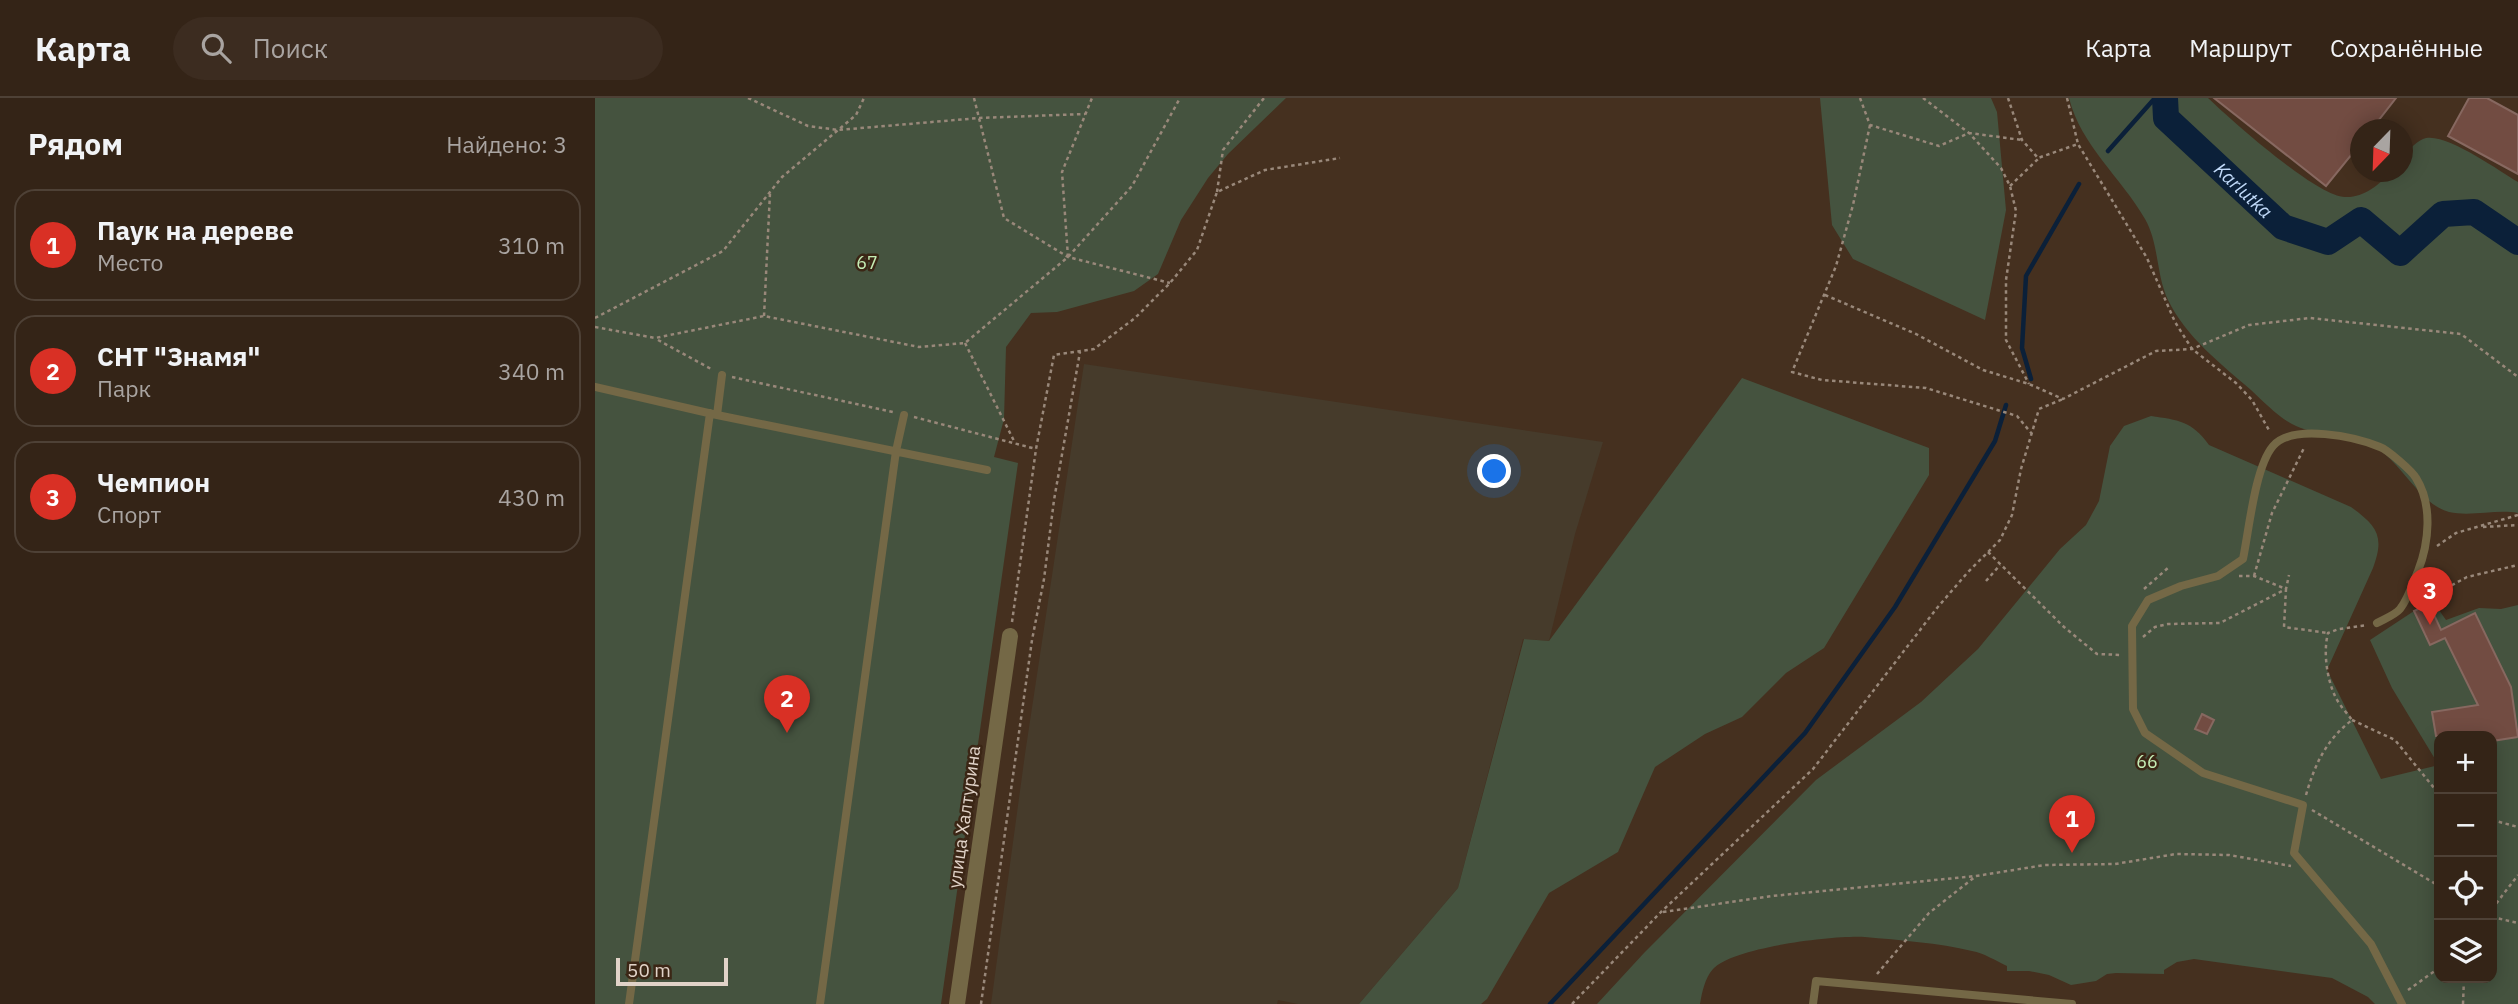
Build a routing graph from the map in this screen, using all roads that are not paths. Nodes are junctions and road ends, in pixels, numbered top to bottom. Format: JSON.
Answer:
{"nodes":[{"id":1,"x":722,"y":375,"type":"road end"},
{"id":2,"x":595,"y":387,"type":"edge"},
{"id":3,"x":713,"y":414,"type":"junction"},
{"id":4,"x":904,"y":415,"type":"road end"},
{"id":5,"x":896,"y":451,"type":"junction"},
{"id":6,"x":987,"y":470,"type":"dead end"},
{"id":7,"x":2377,"y":623,"type":"road end"},
{"id":8,"x":1010,"y":636,"type":"road end"},
{"id":9,"x":2400,"y":1000,"type":"edge"},
{"id":10,"x":629,"y":1004,"type":"edge"},
{"id":11,"x":820,"y":1004,"type":"edge"},
{"id":12,"x":957,"y":1004,"type":"edge"},
{"id":13,"x":1813,"y":1004,"type":"edge"},
{"id":14,"x":2072,"y":1004,"type":"edge"}],
"edges":[{"from":1,"to":3,"type":"lane"},
{"from":2,"to":3,"type":"lane"},
{"from":3,"to":5,"type":"lane"},
{"from":3,"to":10,"type":"lane"},
{"from":4,"to":5,"type":"lane"},
{"from":5,"to":6,"type":"lane"},
{"from":5,"to":11,"type":"lane"},
{"from":7,"to":9,"type":"lane"},
{"from":8,"to":12,"type":"street","name":"улица Халтурина"},
{"from":13,"to":14,"type":"lane"}]}
